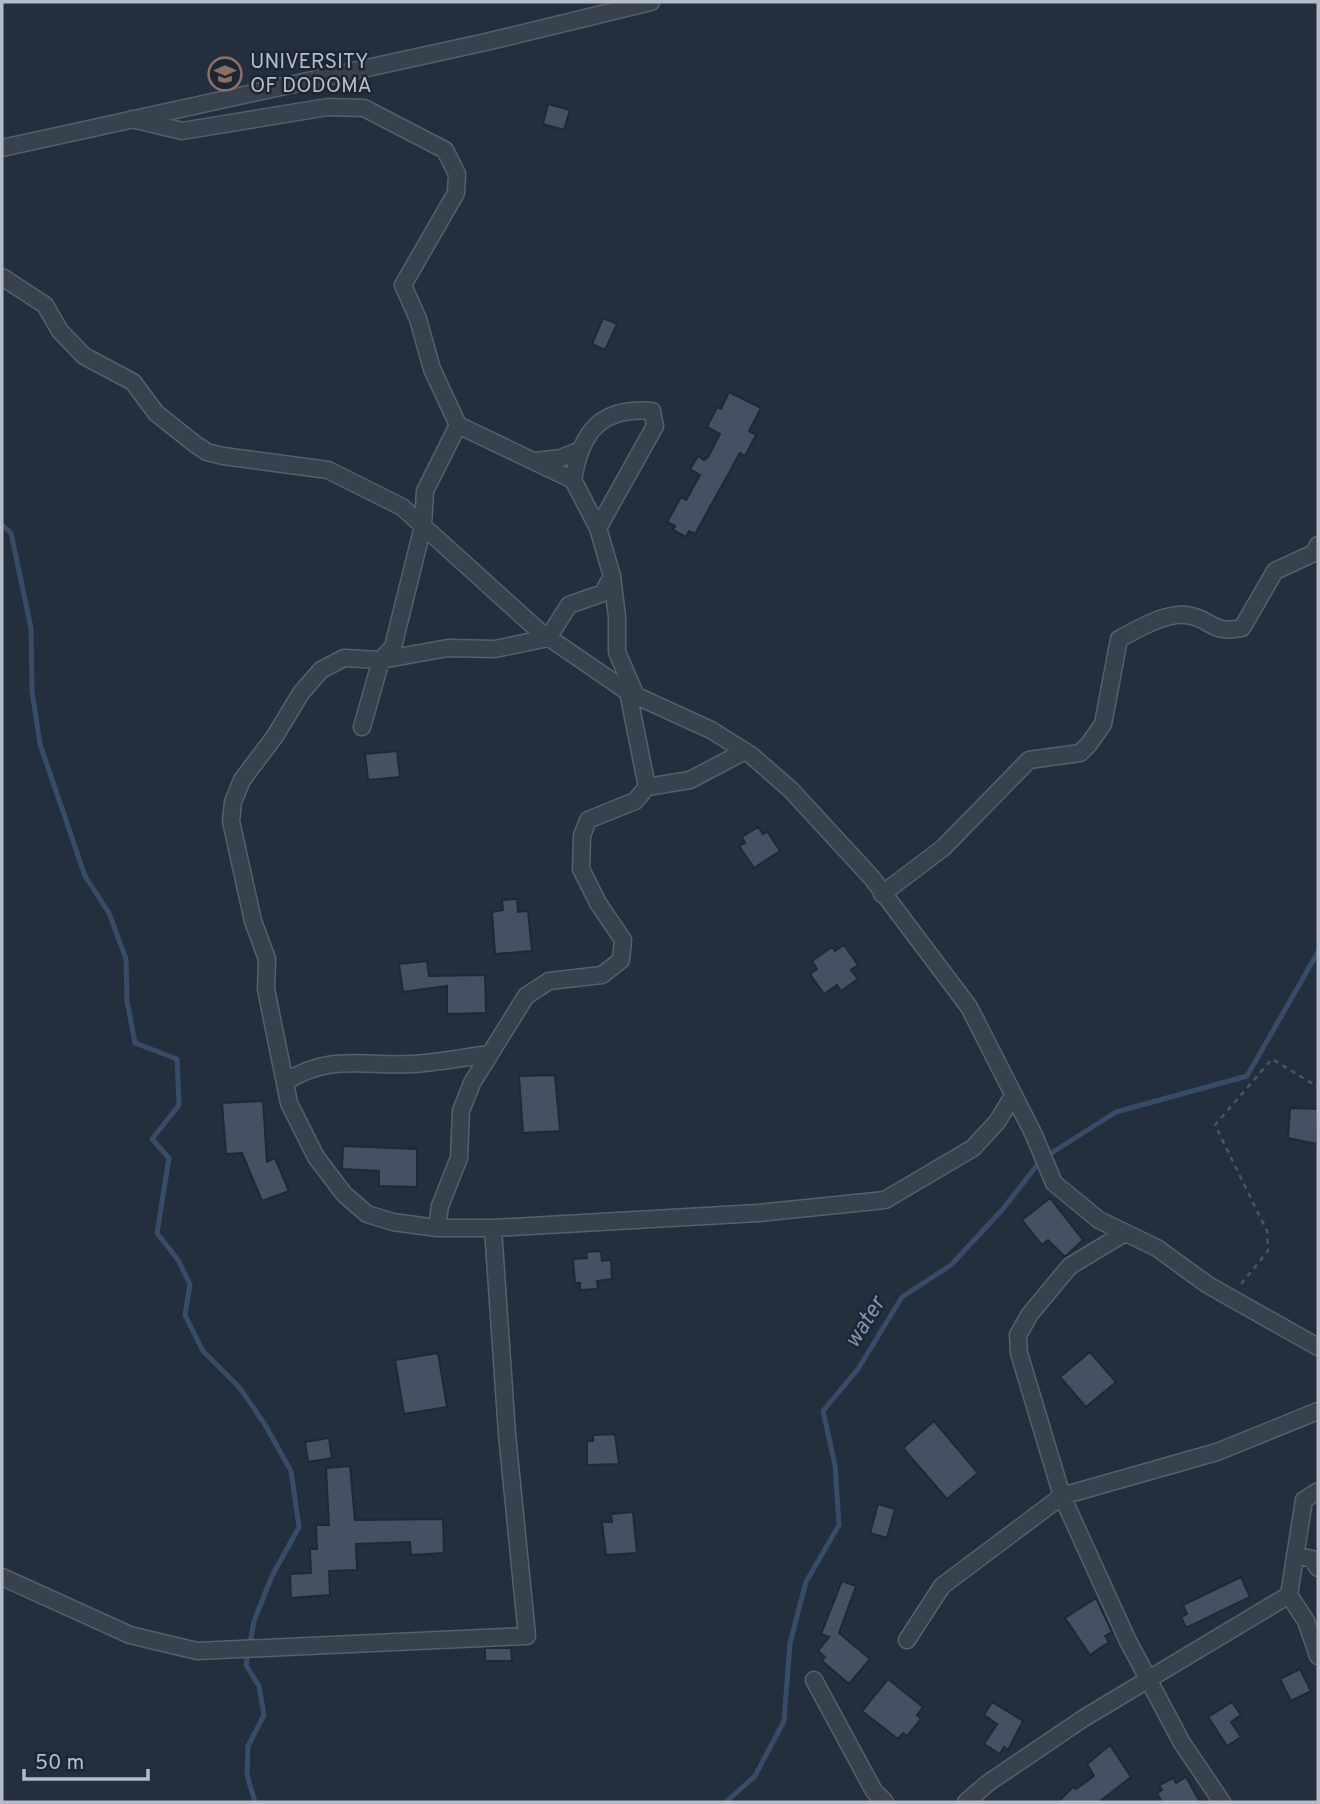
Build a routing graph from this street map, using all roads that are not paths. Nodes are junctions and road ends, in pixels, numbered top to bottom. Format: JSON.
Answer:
{"nodes":[{"id":1,"x":651,"y":2,"type":"edge"},
{"id":2,"x":132,"y":119,"type":"junction"},
{"id":3,"x":2,"y":148,"type":"edge"},
{"id":4,"x":2,"y":277,"type":"edge"},
{"id":5,"x":458,"y":425,"type":"junction"},
{"id":6,"x":578,"y":451,"type":"junction"},
{"id":7,"x":534,"y":461,"type":"junction"},
{"id":8,"x":573,"y":480,"type":"junction"},
{"id":9,"x":423,"y":526,"type":"junction"},
{"id":10,"x":598,"y":528,"type":"junction"},
{"id":11,"x":1318,"y":545,"type":"edge"},
{"id":12,"x":612,"y":576,"type":"junction"},
{"id":13,"x":548,"y":638,"type":"junction"},
{"id":14,"x":381,"y":660,"type":"junction"},
{"id":15,"x":632,"y":694,"type":"junction"},
{"id":16,"x":362,"y":727,"type":"dead end"},
{"id":17,"x":745,"y":751,"type":"junction"},
{"id":18,"x":647,"y":787,"type":"junction"},
{"id":19,"x":882,"y":894,"type":"junction"},
{"id":20,"x":490,"y":1054,"type":"junction"},
{"id":21,"x":285,"y":1082,"type":"junction"},
{"id":22,"x":1013,"y":1096,"type":"junction"},
{"id":23,"x":437,"y":1228,"type":"junction"},
{"id":24,"x":494,"y":1228,"type":"junction"},
{"id":25,"x":1122,"y":1234,"type":"junction"},
{"id":26,"x":1318,"y":1347,"type":"edge"},
{"id":27,"x":1318,"y":1411,"type":"edge"},
{"id":28,"x":1318,"y":1491,"type":"edge"},
{"id":29,"x":1062,"y":1496,"type":"junction"},
{"id":30,"x":1295,"y":1555,"type":"junction"},
{"id":31,"x":1318,"y":1568,"type":"edge"},
{"id":32,"x":2,"y":1577,"type":"edge"},
{"id":33,"x":1289,"y":1595,"type":"junction"},
{"id":34,"x":907,"y":1640,"type":"dead end"},
{"id":35,"x":1318,"y":1656,"type":"edge"},
{"id":36,"x":814,"y":1679,"type":"dead end"},
{"id":37,"x":1148,"y":1679,"type":"junction"},
{"id":38,"x":874,"y":1799,"type":"edge"},
{"id":39,"x":966,"y":1802,"type":"edge"},
{"id":40,"x":1223,"y":1802,"type":"edge"}],
"edges":[{"from":1,"to":2,"type":"street"},
{"from":2,"to":3,"type":"street"},
{"from":2,"to":5,"type":"street"},
{"from":4,"to":9,"type":"street"},
{"from":5,"to":7,"type":"street"},
{"from":5,"to":9,"type":"street"},
{"from":6,"to":7,"type":"street"},
{"from":6,"to":8,"type":"street"},
{"from":6,"to":10,"type":"street"},
{"from":7,"to":8,"type":"street"},
{"from":8,"to":10,"type":"street"},
{"from":9,"to":13,"type":"street"},
{"from":9,"to":14,"type":"street"},
{"from":10,"to":12,"type":"street"},
{"from":11,"to":19,"type":"street"},
{"from":12,"to":13,"type":"street"},
{"from":12,"to":15,"type":"street"},
{"from":13,"to":14,"type":"street"},
{"from":13,"to":15,"type":"street"},
{"from":14,"to":16,"type":"street"},
{"from":14,"to":21,"type":"street"},
{"from":15,"to":17,"type":"street"},
{"from":15,"to":18,"type":"street"},
{"from":17,"to":18,"type":"street"},
{"from":17,"to":19,"type":"street"},
{"from":18,"to":20,"type":"street"},
{"from":19,"to":22,"type":"street"},
{"from":20,"to":21,"type":"street"},
{"from":20,"to":23,"type":"street"},
{"from":21,"to":23,"type":"street"},
{"from":22,"to":24,"type":"street"},
{"from":22,"to":25,"type":"street"},
{"from":23,"to":24,"type":"street"},
{"from":24,"to":32,"type":"street"},
{"from":25,"to":26,"type":"street"},
{"from":25,"to":29,"type":"street"},
{"from":27,"to":29,"type":"street"},
{"from":28,"to":30,"type":"street"},
{"from":29,"to":34,"type":"street"},
{"from":29,"to":37,"type":"street"},
{"from":30,"to":31,"type":"street"},
{"from":30,"to":33,"type":"street"},
{"from":33,"to":35,"type":"street"},
{"from":33,"to":37,"type":"street"},
{"from":36,"to":38,"type":"street"},
{"from":37,"to":39,"type":"street"},
{"from":37,"to":40,"type":"street"}]}
